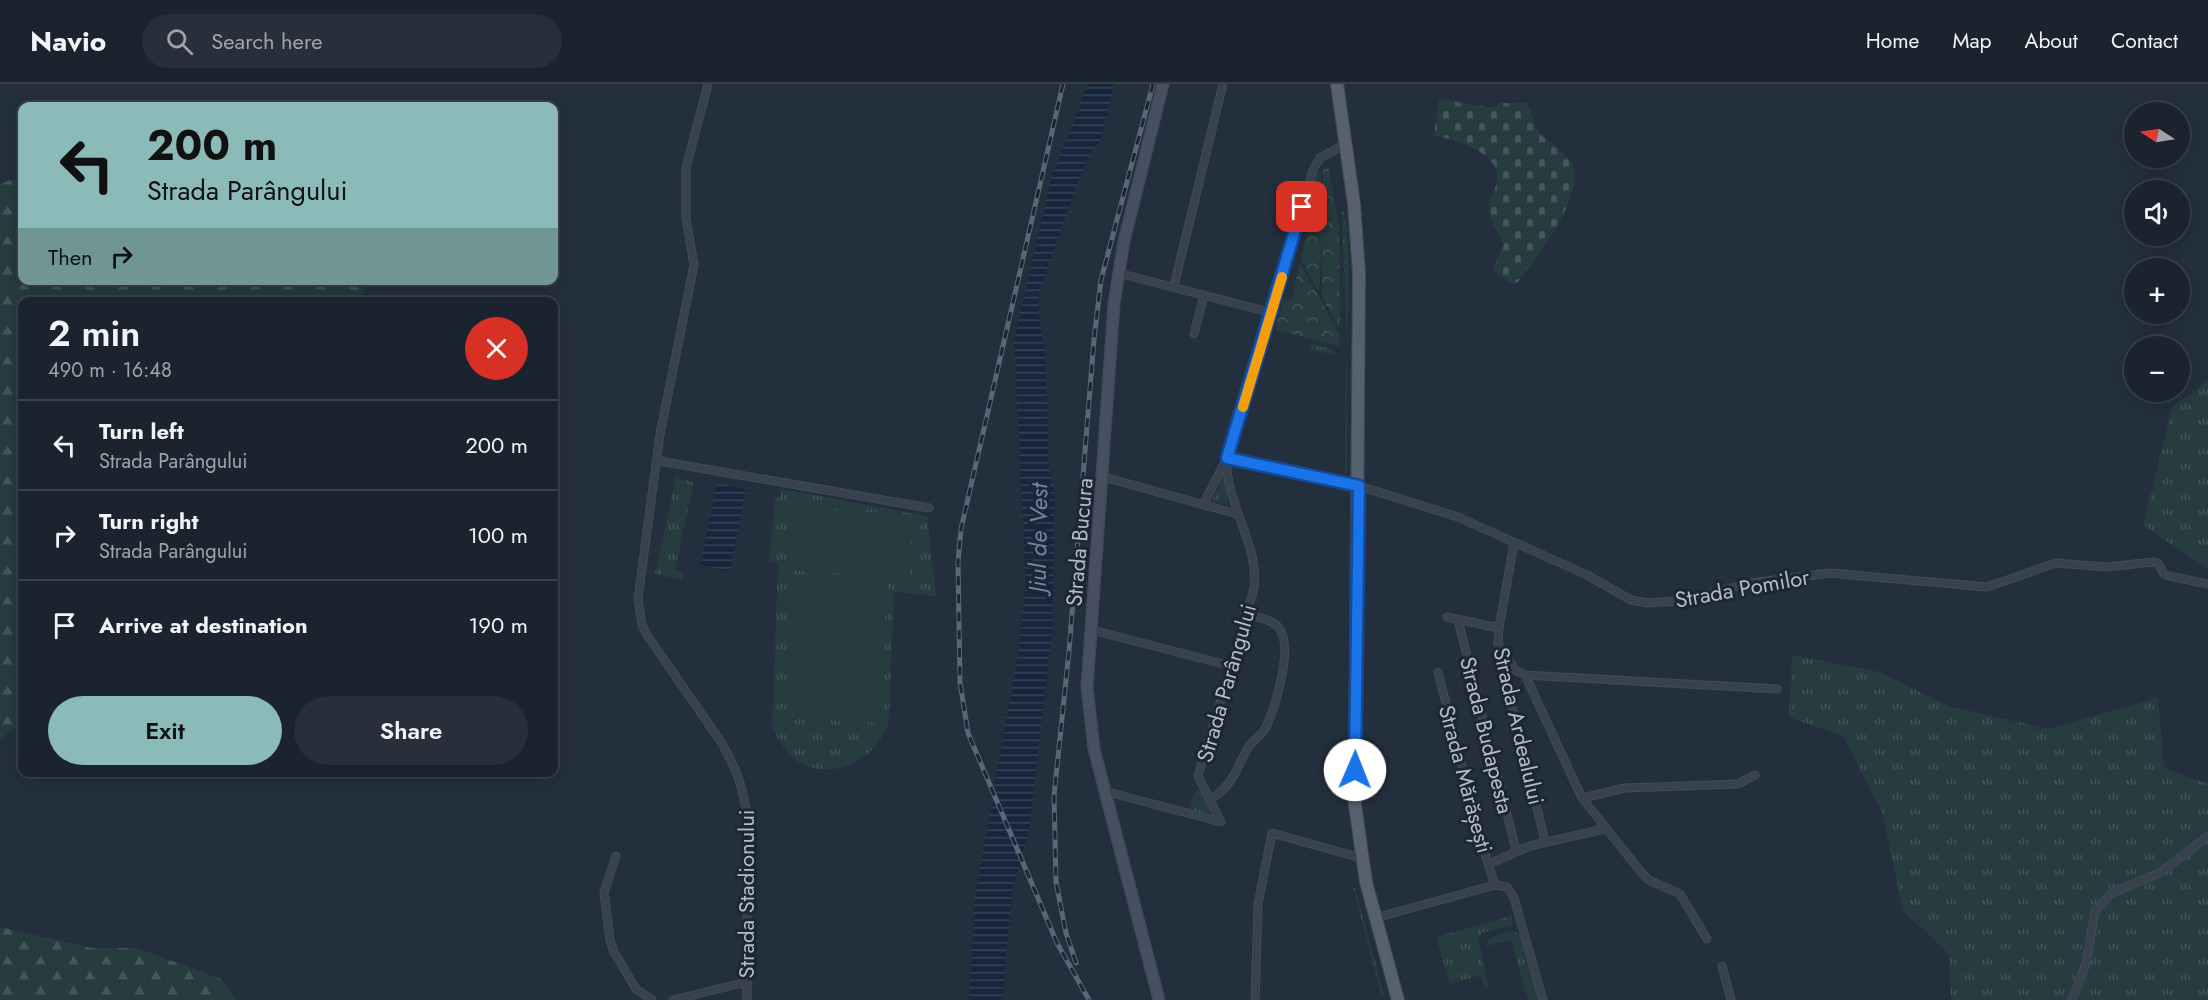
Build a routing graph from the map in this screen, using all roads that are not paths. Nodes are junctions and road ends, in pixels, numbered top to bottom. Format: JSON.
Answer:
{"nodes":[{"id":1,"x":708,"y":84,"type":"edge"},
{"id":2,"x":1163,"y":84,"type":"edge"},
{"id":3,"x":1223,"y":84,"type":"edge"},
{"id":4,"x":1338,"y":84,"type":"edge"},
{"id":5,"x":1346,"y":144,"type":"junction"},
{"id":6,"x":1118,"y":273,"type":"junction"},
{"id":7,"x":1174,"y":286,"type":"junction"},
{"id":8,"x":1204,"y":295,"type":"junction"},
{"id":9,"x":1272,"y":313,"type":"junction"},
{"id":10,"x":1194,"y":334,"type":"dead end"},
{"id":11,"x":1227,"y":458,"type":"junction"},
{"id":12,"x":658,"y":461,"type":"junction"},
{"id":13,"x":1104,"y":477,"type":"junction"},
{"id":14,"x":1359,"y":486,"type":"junction"},
{"id":15,"x":1204,"y":503,"type":"junction"},
{"id":16,"x":929,"y":508,"type":"dead end"},
{"id":17,"x":1237,"y":514,"type":"junction"},
{"id":18,"x":1514,"y":543,"type":"junction"},
{"id":19,"x":2208,"y":584,"type":"edge"},
{"id":20,"x":1245,"y":614,"type":"junction"},
{"id":21,"x":1447,"y":617,"type":"dead end"},
{"id":22,"x":1458,"y":620,"type":"junction"},
{"id":23,"x":1499,"y":628,"type":"junction"},
{"id":24,"x":1092,"y":630,"type":"junction"},
{"id":25,"x":1498,"y":644,"type":"junction"},
{"id":26,"x":1231,"y":666,"type":"junction"},
{"id":27,"x":1438,"y":672,"type":"dead end"},
{"id":28,"x":1525,"y":675,"type":"junction"},
{"id":29,"x":1777,"y":689,"type":"dead end"},
{"id":30,"x":1755,"y":775,"type":"dead end"},
{"id":31,"x":1104,"y":790,"type":"junction"},
{"id":32,"x":1582,"y":798,"type":"junction"},
{"id":33,"x":1209,"y":800,"type":"junction"},
{"id":34,"x":1604,"y":829,"type":"junction"},
{"id":35,"x":2208,"y":836,"type":"edge"},
{"id":36,"x":1545,"y":842,"type":"junction"},
{"id":37,"x":1516,"y":850,"type":"junction"},
{"id":38,"x":616,"y":856,"type":"dead end"},
{"id":39,"x":1361,"y":858,"type":"junction"},
{"id":40,"x":1489,"y":864,"type":"junction"},
{"id":41,"x":1498,"y":885,"type":"junction"},
{"id":42,"x":1375,"y":918,"type":"junction"},
{"id":43,"x":1707,"y":939,"type":"dead end"},
{"id":44,"x":1722,"y":966,"type":"dead end"},
{"id":45,"x":747,"y":982,"type":"junction"},
{"id":46,"x":1395,"y":999,"type":"edge"},
{"id":47,"x":652,"y":1000,"type":"edge"},
{"id":48,"x":673,"y":1000,"type":"edge"},
{"id":49,"x":747,"y":1000,"type":"edge"},
{"id":50,"x":1159,"y":1000,"type":"edge"},
{"id":51,"x":1255,"y":1000,"type":"edge"},
{"id":52,"x":1544,"y":1000,"type":"edge"},
{"id":53,"x":1731,"y":1000,"type":"edge"},
{"id":54,"x":2072,"y":1000,"type":"edge"}],
"edges":[{"from":1,"to":12,"type":"street","name":"Strada Stadionului"},
{"from":2,"to":6,"type":"main road","name":"Strada Bucura"},
{"from":3,"to":7,"type":"street"},
{"from":4,"to":5,"type":"main road"},
{"from":5,"to":9,"type":"street","name":"Strada Parângului"},
{"from":5,"to":14,"type":"main road"},
{"from":6,"to":7,"type":"street"},
{"from":6,"to":13,"type":"main road","name":"Strada Bucura"},
{"from":7,"to":8,"type":"street"},
{"from":8,"to":9,"type":"street"},
{"from":8,"to":10,"type":"street"},
{"from":9,"to":11,"type":"street","name":"Strada Parângului"},
{"from":11,"to":14,"type":"street"},
{"from":11,"to":15,"type":"street","name":"Strada Parângului"},
{"from":11,"to":17,"type":"street","name":"Strada Parângului"},
{"from":12,"to":16,"type":"street"},
{"from":12,"to":45,"type":"street","name":"Strada Stadionului"},
{"from":13,"to":15,"type":"street"},
{"from":13,"to":24,"type":"main road","name":"Strada Bucura"},
{"from":14,"to":18,"type":"street","name":"Strada Pomilor"},
{"from":14,"to":39,"type":"main road"},
{"from":15,"to":17,"type":"street"},
{"from":17,"to":20,"type":"street","name":"Strada Parângului"},
{"from":18,"to":19,"type":"street","name":"Strada Pomilor"},
{"from":18,"to":23,"type":"street"},
{"from":20,"to":26,"type":"street","name":"Strada Parângului"},
{"from":20,"to":33,"type":"street"},
{"from":21,"to":22,"type":"street","name":"Strada Ardealului"},
{"from":22,"to":23,"type":"street","name":"Strada Ardealului"},
{"from":22,"to":37,"type":"street","name":"Strada Budapesta"},
{"from":23,"to":25,"type":"street","name":"Strada Ardealului"},
{"from":24,"to":26,"type":"street"},
{"from":24,"to":31,"type":"main road","name":"Strada Bucura"},
{"from":25,"to":28,"type":"street"},
{"from":25,"to":36,"type":"street","name":"Strada Ardealului"},
{"from":26,"to":33,"type":"street","name":"Strada Parângului"},
{"from":27,"to":40,"type":"street","name":"Strada Mărășești"},
{"from":28,"to":29,"type":"street"},
{"from":28,"to":32,"type":"street"},
{"from":30,"to":32,"type":"street"},
{"from":31,"to":33,"type":"street","name":"Strada Parângului"},
{"from":31,"to":50,"type":"main road","name":"Strada Bucura"},
{"from":32,"to":34,"type":"street"},
{"from":34,"to":36,"type":"street"},
{"from":34,"to":43,"type":"street"},
{"from":35,"to":54,"type":"street"},
{"from":36,"to":37,"type":"street"},
{"from":37,"to":40,"type":"street"},
{"from":38,"to":47,"type":"street"},
{"from":39,"to":42,"type":"main road"},
{"from":39,"to":51,"type":"street"},
{"from":40,"to":41,"type":"street","name":"Strada Mărășești"},
{"from":41,"to":42,"type":"street"},
{"from":41,"to":52,"type":"street","name":"Strada Mărășești"},
{"from":42,"to":46,"type":"main road"},
{"from":44,"to":53,"type":"street"},
{"from":45,"to":48,"type":"street"},
{"from":45,"to":49,"type":"street","name":"Strada Stadionului"}]}
